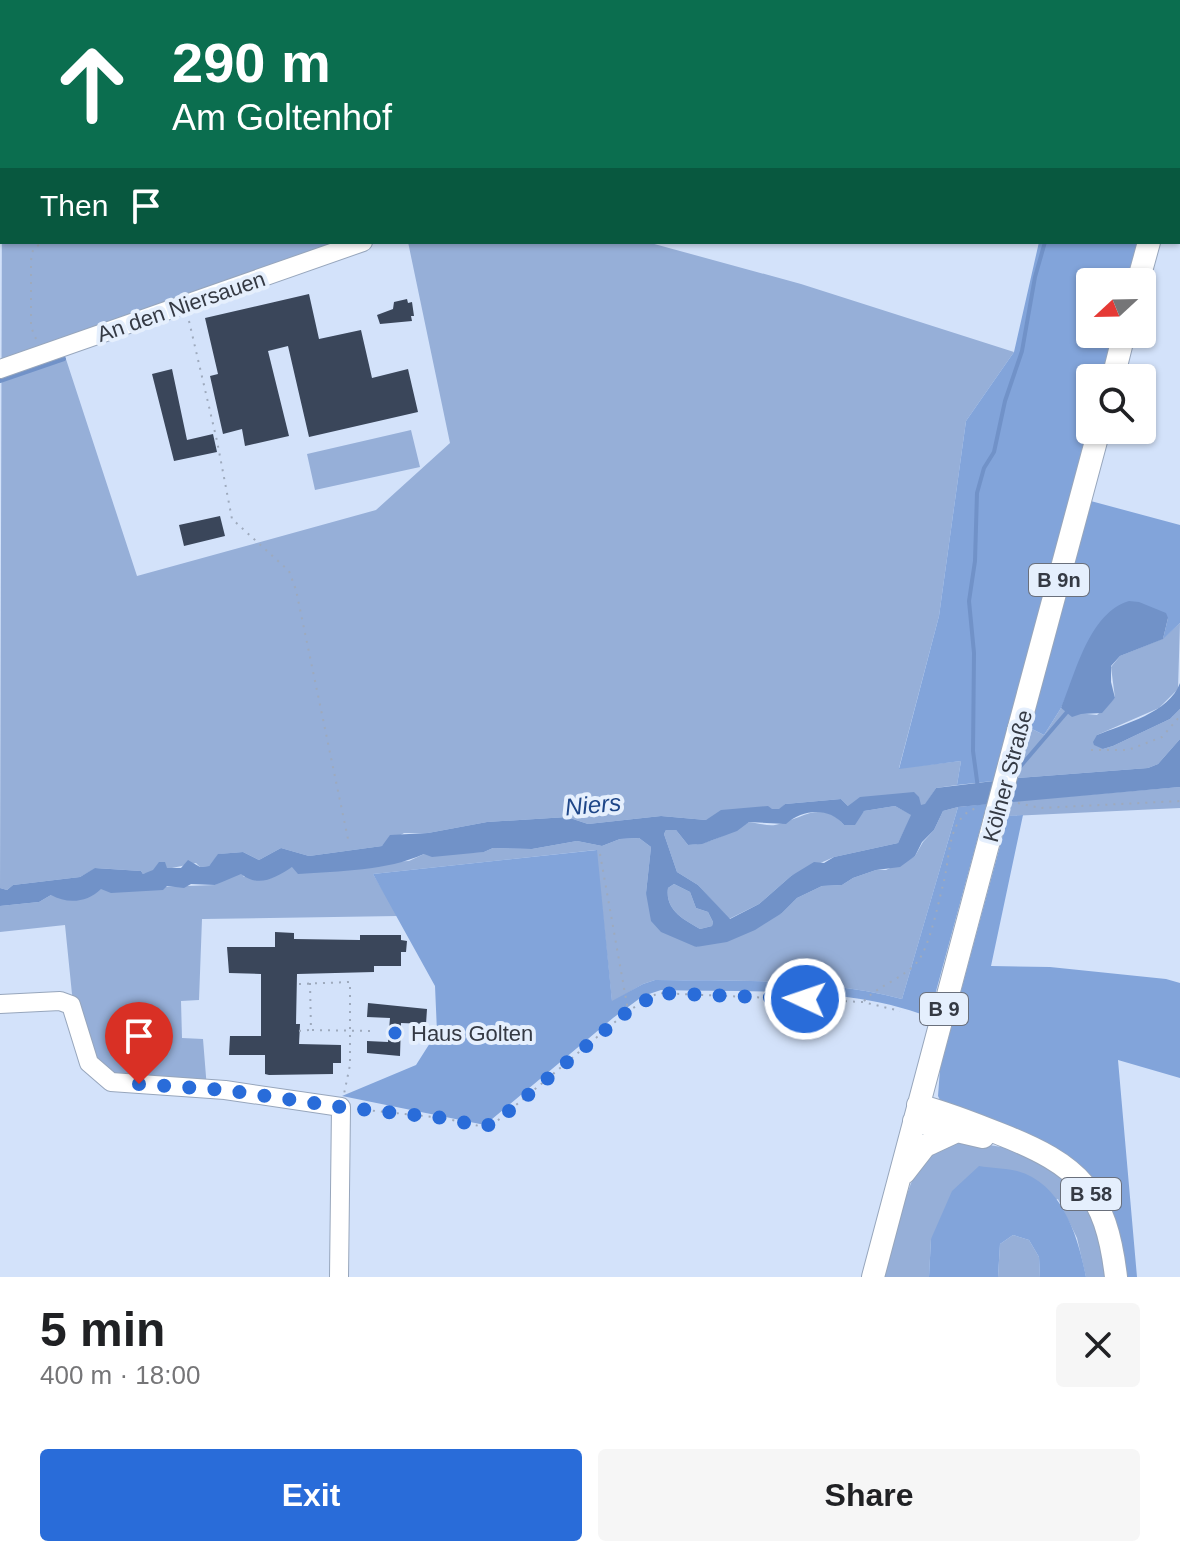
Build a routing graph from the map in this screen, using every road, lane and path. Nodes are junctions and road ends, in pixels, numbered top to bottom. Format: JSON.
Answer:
{"nodes":[{"id":1,"x":40,"y":244,"type":"edge"},
{"id":2,"x":357,"y":244,"type":"edge"},
{"id":3,"x":1148,"y":244,"type":"edge"},
{"id":4,"x":1142,"y":268,"type":"edge"},
{"id":5,"x":185,"y":304,"type":"junction"},
{"id":6,"x":43,"y":343,"type":"dead end"},
{"id":7,"x":0,"y":369,"type":"edge"},
{"id":8,"x":1095,"y":444,"type":"edge"},
{"id":9,"x":1180,"y":716,"type":"edge"},
{"id":10,"x":1018,"y":731,"type":"joint"},
{"id":11,"x":1091,"y":750,"type":"dead end"},
{"id":12,"x":348,"y":839,"type":"dead end"},
{"id":13,"x":600,"y":854,"type":"dead end"},
{"id":14,"x":310,"y":983,"type":"junction"},
{"id":15,"x":299,"y":984,"type":"dead end"},
{"id":16,"x":0,"y":1004,"type":"edge"},
{"id":17,"x":628,"y":1011,"type":"junction"},
{"id":18,"x":900,"y":1011,"type":"dead end"},
{"id":19,"x":311,"y":1030,"type":"junction"},
{"id":20,"x":350,"y":1030,"type":"junction"},
{"id":21,"x":299,"y":1031,"type":"dead end"},
{"id":22,"x":374,"y":1031,"type":"dead end"},
{"id":23,"x":341,"y":1107,"type":"junction"},
{"id":24,"x":916,"y":1113,"type":"junction"},
{"id":25,"x":955,"y":1132,"type":"junction"},
{"id":26,"x":1022,"y":1143,"type":"junction"},
{"id":27,"x":899,"y":1180,"type":"junction"},
{"id":28,"x":339,"y":1277,"type":"edge"},
{"id":29,"x":873,"y":1277,"type":"edge"},
{"id":30,"x":1116,"y":1277,"type":"edge"}],
"edges":[{"from":1,"to":6,"type":"path"},
{"from":2,"to":5,"type":"street","name":"An den Niersauen"},
{"from":3,"to":4,"type":"main road"},
{"from":5,"to":7,"type":"street","name":"An den Niersauen"},
{"from":5,"to":12,"type":"path"},
{"from":8,"to":10,"type":"main road","name":"Kölner Straße","number":"B 9n"},
{"from":9,"to":11,"type":"path"},
{"from":10,"to":24,"type":"main road","name":"Kölner Straße","number":"B 9","bridge":true},
{"from":13,"to":17,"type":"path"},
{"from":14,"to":15,"type":"path"},
{"from":14,"to":19,"type":"path"},
{"from":14,"to":20,"type":"path"},
{"from":16,"to":23,"type":"street"},
{"from":17,"to":18,"type":"path"},
{"from":17,"to":23,"type":"path"},
{"from":19,"to":20,"type":"path"},
{"from":19,"to":21,"type":"path"},
{"from":20,"to":22,"type":"path"},
{"from":20,"to":23,"type":"path"},
{"from":23,"to":28,"type":"street"},
{"from":24,"to":25,"type":"main road","number":"B 58"},
{"from":24,"to":26,"type":"main road","number":"B 58"},
{"from":24,"to":27,"type":"main road","number":"B 9"},
{"from":25,"to":26,"type":"main road","number":"B 58"},
{"from":25,"to":27,"type":"main road"},
{"from":26,"to":30,"type":"main road","number":"B 58"},
{"from":27,"to":29,"type":"main road","number":"B 9"}]}
